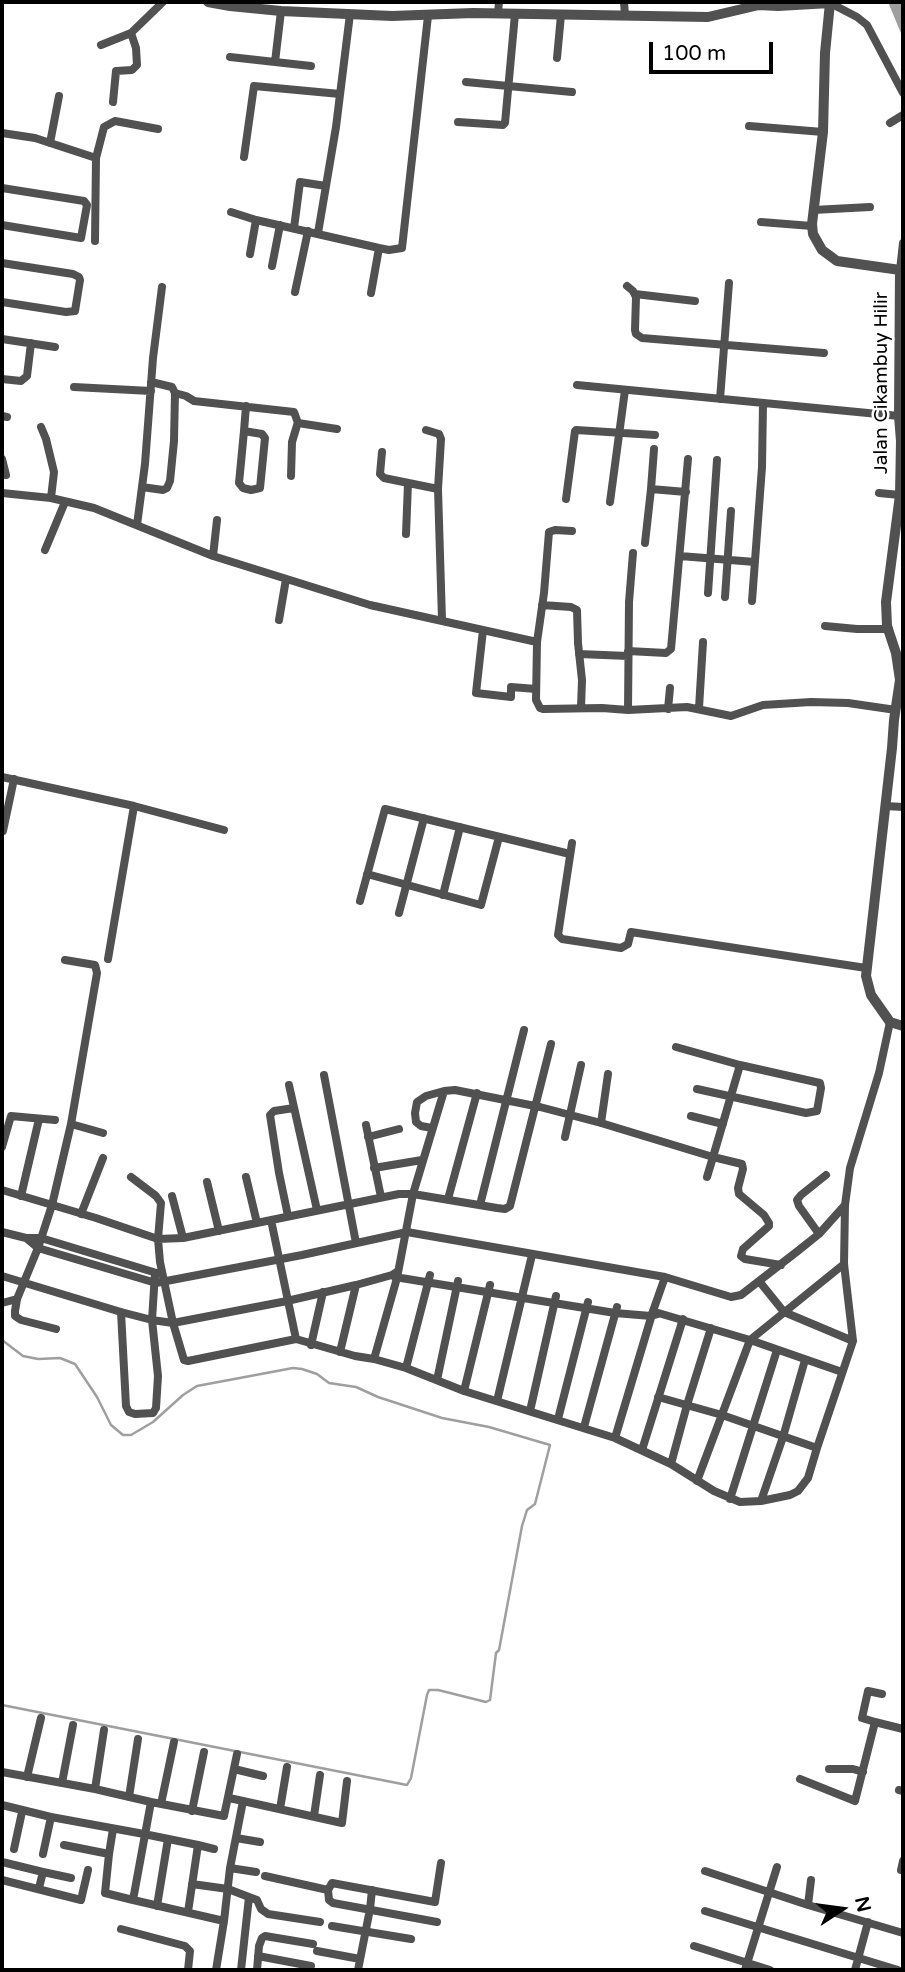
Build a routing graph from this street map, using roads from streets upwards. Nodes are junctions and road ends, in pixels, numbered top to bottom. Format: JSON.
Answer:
{"nodes":[{"id":1,"x":163,"y":2,"type":"edge"},
{"id":2,"x":208,"y":2,"type":"edge"},
{"id":3,"x":624,"y":2,"type":"edge"},
{"id":4,"x":830,"y":2,"type":"edge"},
{"id":5,"x":307,"y":7,"type":"edge"},
{"id":6,"x":505,"y":9,"type":"edge"},
{"id":7,"x":281,"y":11,"type":"junction"},
{"id":8,"x":350,"y":14,"type":"junction"},
{"id":9,"x":561,"y":15,"type":"junction"},
{"id":10,"x":625,"y":15,"type":"junction"},
{"id":11,"x":428,"y":16,"type":"junction"},
{"id":12,"x":131,"y":33,"type":"junction"},
{"id":13,"x":101,"y":45,"type":"dead end"},
{"id":14,"x":230,"y":57,"type":"dead end"},
{"id":15,"x":557,"y":58,"type":"dead end"},
{"id":16,"x":275,"y":62,"type":"junction"},
{"id":17,"x":312,"y":66,"type":"dead end"},
{"id":18,"x":466,"y":82,"type":"dead end"},
{"id":19,"x":509,"y":85,"type":"junction"},
{"id":20,"x":572,"y":92,"type":"dead end"},
{"id":21,"x":903,"y":93,"type":"edge"},
{"id":22,"x":340,"y":94,"type":"junction"},
{"id":23,"x":59,"y":96,"type":"dead end"},
{"id":24,"x":113,"y":102,"type":"dead end"},
{"id":25,"x":903,"y":115,"type":"edge"},
{"id":26,"x":458,"y":122,"type":"dead end"},
{"id":27,"x":890,"y":123,"type":"dead end"},
{"id":28,"x":749,"y":126,"type":"dead end"},
{"id":29,"x":158,"y":129,"type":"dead end"},
{"id":30,"x":823,"y":132,"type":"junction"},
{"id":31,"x":2,"y":133,"type":"edge"},
{"id":32,"x":50,"y":143,"type":"junction"},
{"id":33,"x":244,"y":157,"type":"dead end"},
{"id":34,"x":96,"y":158,"type":"junction"},
{"id":35,"x":326,"y":186,"type":"junction"},
{"id":36,"x":2,"y":188,"type":"edge"},
{"id":37,"x":870,"y":207,"type":"dead end"},
{"id":38,"x":813,"y":209,"type":"junction"},
{"id":39,"x":231,"y":212,"type":"dead end"},
{"id":40,"x":256,"y":220,"type":"junction"},
{"id":41,"x":761,"y":222,"type":"dead end"},
{"id":42,"x":2,"y":225,"type":"edge"},
{"id":43,"x":280,"y":225,"type":"junction"},
{"id":44,"x":812,"y":226,"type":"junction"},
{"id":45,"x":293,"y":228,"type":"junction"},
{"id":46,"x":313,"y":232,"type":"junction"},
{"id":47,"x":95,"y":242,"type":"dead end"},
{"id":48,"x":903,"y":243,"type":"edge"},
{"id":49,"x":379,"y":248,"type":"junction"},
{"id":50,"x":250,"y":254,"type":"dead end"},
{"id":51,"x":2,"y":263,"type":"edge"},
{"id":52,"x":272,"y":266,"type":"dead end"},
{"id":53,"x":900,"y":271,"type":"junction"},
{"id":54,"x":729,"y":283,"type":"dead end"},
{"id":55,"x":627,"y":286,"type":"dead end"},
{"id":56,"x":162,"y":287,"type":"dead end"},
{"id":57,"x":295,"y":292,"type":"dead end"},
{"id":58,"x":371,"y":293,"type":"dead end"},
{"id":59,"x":635,"y":295,"type":"junction"},
{"id":60,"x":695,"y":301,"type":"dead end"},
{"id":61,"x":2,"y":302,"type":"edge"},
{"id":62,"x":2,"y":339,"type":"edge"},
{"id":63,"x":31,"y":343,"type":"junction"},
{"id":64,"x":724,"y":345,"type":"junction"},
{"id":65,"x":55,"y":346,"type":"dead end"},
{"id":66,"x":824,"y":353,"type":"dead end"},
{"id":67,"x":2,"y":379,"type":"edge"},
{"id":68,"x":578,"y":385,"type":"dead end"},
{"id":69,"x":151,"y":386,"type":"junction"},
{"id":70,"x":74,"y":387,"type":"dead end"},
{"id":71,"x":625,"y":390,"type":"junction"},
{"id":72,"x":175,"y":393,"type":"junction"},
{"id":73,"x":720,"y":399,"type":"junction"},
{"id":74,"x":902,"y":400,"type":"edge"},
{"id":75,"x":763,"y":403,"type":"junction"},
{"id":76,"x":246,"y":406,"type":"junction"},
{"id":77,"x":899,"y":416,"type":"junction"},
{"id":78,"x":298,"y":422,"type":"junction"},
{"id":79,"x":41,"y":427,"type":"dead end"},
{"id":80,"x":337,"y":429,"type":"dead end"},
{"id":81,"x":426,"y":430,"type":"dead end"},
{"id":82,"x":244,"y":431,"type":"junction"},
{"id":83,"x":619,"y":432,"type":"junction"},
{"id":84,"x":654,"y":435,"type":"dead end"},
{"id":85,"x":654,"y":449,"type":"dead end"},
{"id":86,"x":382,"y":452,"type":"dead end"},
{"id":87,"x":688,"y":458,"type":"dead end"},
{"id":88,"x":2,"y":459,"type":"edge"},
{"id":89,"x":717,"y":460,"type":"dead end"},
{"id":90,"x":902,"y":472,"type":"edge"},
{"id":91,"x":6,"y":475,"type":"dead end"},
{"id":92,"x":291,"y":476,"type":"dead end"},
{"id":93,"x":408,"y":483,"type":"junction"},
{"id":94,"x":142,"y":487,"type":"junction"},
{"id":95,"x":438,"y":489,"type":"junction"},
{"id":96,"x":651,"y":489,"type":"junction"},
{"id":97,"x":686,"y":492,"type":"junction"},
{"id":98,"x":2,"y":493,"type":"edge"},
{"id":99,"x":879,"y":493,"type":"dead end"},
{"id":100,"x":900,"y":495,"type":"junction"},
{"id":101,"x":51,"y":498,"type":"junction"},
{"id":102,"x":566,"y":499,"type":"dead end"},
{"id":103,"x":65,"y":502,"type":"junction"},
{"id":104,"x":610,"y":502,"type":"dead end"},
{"id":105,"x":731,"y":511,"type":"dead end"},
{"id":106,"x":217,"y":520,"type":"dead end"},
{"id":107,"x":137,"y":525,"type":"junction"},
{"id":108,"x":572,"y":531,"type":"dead end"},
{"id":109,"x":406,"y":534,"type":"dead end"},
{"id":110,"x":645,"y":543,"type":"dead end"},
{"id":111,"x":45,"y":550,"type":"dead end"},
{"id":112,"x":633,"y":553,"type":"dead end"},
{"id":113,"x":680,"y":555,"type":"junction"},
{"id":114,"x":213,"y":556,"type":"junction"},
{"id":115,"x":711,"y":558,"type":"junction"},
{"id":116,"x":728,"y":560,"type":"junction"},
{"id":117,"x":755,"y":562,"type":"junction"},
{"id":118,"x":286,"y":579,"type":"junction"},
{"id":119,"x":708,"y":593,"type":"dead end"},
{"id":120,"x":725,"y":597,"type":"dead end"},
{"id":121,"x":752,"y":601,"type":"dead end"},
{"id":122,"x":542,"y":605,"type":"junction"},
{"id":123,"x":279,"y":620,"type":"dead end"},
{"id":124,"x":442,"y":621,"type":"junction"},
{"id":125,"x":825,"y":626,"type":"dead end"},
{"id":126,"x":889,"y":629,"type":"junction"},
{"id":127,"x":483,"y":630,"type":"junction"},
{"id":128,"x":537,"y":642,"type":"junction"},
{"id":129,"x":703,"y":642,"type":"dead end"},
{"id":130,"x":628,"y":653,"type":"junction"},
{"id":131,"x":579,"y":654,"type":"junction"},
{"id":132,"x":670,"y":688,"type":"dead end"},
{"id":133,"x":536,"y":689,"type":"junction"},
{"id":134,"x":581,"y":708,"type":"junction"},
{"id":135,"x":699,"y":708,"type":"junction"},
{"id":136,"x":668,"y":709,"type":"junction"},
{"id":137,"x":628,"y":710,"type":"junction"},
{"id":138,"x":898,"y":717,"type":"edge"},
{"id":139,"x":2,"y":776,"type":"edge"},
{"id":140,"x":14,"y":779,"type":"junction"},
{"id":141,"x":134,"y":806,"type":"junction"},
{"id":142,"x":885,"y":806,"type":"junction"},
{"id":143,"x":903,"y":807,"type":"edge"},
{"id":144,"x":424,"y":818,"type":"junction"},
{"id":145,"x":460,"y":827,"type":"junction"},
{"id":146,"x":224,"y":830,"type":"dead end"},
{"id":147,"x":3,"y":831,"type":"edge"},
{"id":148,"x":499,"y":836,"type":"junction"},
{"id":149,"x":572,"y":843,"type":"dead end"},
{"id":150,"x":570,"y":854,"type":"junction"},
{"id":151,"x":368,"y":874,"type":"junction"},
{"id":152,"x":406,"y":885,"type":"junction"},
{"id":153,"x":443,"y":895,"type":"junction"},
{"id":154,"x":360,"y":901,"type":"dead end"},
{"id":155,"x":399,"y":913,"type":"dead end"},
{"id":156,"x":108,"y":959,"type":"dead end"},
{"id":157,"x":65,"y":960,"type":"dead end"},
{"id":158,"x":866,"y":968,"type":"junction"},
{"id":159,"x":896,"y":1024,"type":"edge"},
{"id":160,"x":524,"y":1030,"type":"dead end"},
{"id":161,"x":551,"y":1044,"type":"dead end"},
{"id":162,"x":676,"y":1047,"type":"dead end"},
{"id":163,"x":582,"y":1065,"type":"dead end"},
{"id":164,"x":740,"y":1065,"type":"junction"},
{"id":165,"x":608,"y":1074,"type":"dead end"},
{"id":166,"x":324,"y":1075,"type":"dead end"},
{"id":167,"x":289,"y":1085,"type":"dead end"},
{"id":168,"x":697,"y":1089,"type":"dead end"},
{"id":169,"x":444,"y":1091,"type":"junction"},
{"id":170,"x":477,"y":1093,"type":"junction"},
{"id":171,"x":731,"y":1097,"type":"junction"},
{"id":172,"x":506,"y":1099,"type":"junction"},
{"id":173,"x":536,"y":1106,"type":"junction"},
{"id":174,"x":294,"y":1108,"type":"junction"},
{"id":175,"x":570,"y":1115,"type":"junction"},
{"id":176,"x":691,"y":1116,"type":"dead end"},
{"id":177,"x":39,"y":1119,"type":"junction"},
{"id":178,"x":55,"y":1120,"type":"dead end"},
{"id":179,"x":601,"y":1123,"type":"junction"},
{"id":180,"x":71,"y":1124,"type":"junction"},
{"id":181,"x":723,"y":1124,"type":"junction"},
{"id":182,"x":366,"y":1125,"type":"dead end"},
{"id":183,"x":432,"y":1128,"type":"junction"},
{"id":184,"x":399,"y":1129,"type":"dead end"},
{"id":185,"x":103,"y":1133,"type":"dead end"},
{"id":186,"x":368,"y":1137,"type":"junction"},
{"id":187,"x":565,"y":1137,"type":"dead end"},
{"id":188,"x":2,"y":1147,"type":"edge"},
{"id":189,"x":713,"y":1157,"type":"junction"},
{"id":190,"x":103,"y":1158,"type":"dead end"},
{"id":191,"x":422,"y":1160,"type":"junction"},
{"id":192,"x":374,"y":1168,"type":"junction"},
{"id":193,"x":826,"y":1175,"type":"dead end"},
{"id":194,"x":131,"y":1177,"type":"dead end"},
{"id":195,"x":246,"y":1177,"type":"dead end"},
{"id":196,"x":707,"y":1177,"type":"dead end"},
{"id":197,"x":207,"y":1182,"type":"dead end"},
{"id":198,"x":2,"y":1190,"type":"edge"},
{"id":199,"x":413,"y":1194,"type":"junction"},
{"id":200,"x":21,"y":1196,"type":"junction"},
{"id":201,"x":172,"y":1196,"type":"dead end"},
{"id":202,"x":381,"y":1198,"type":"junction"},
{"id":203,"x":448,"y":1199,"type":"junction"},
{"id":204,"x":349,"y":1204,"type":"junction"},
{"id":205,"x":52,"y":1205,"type":"junction"},
{"id":206,"x":480,"y":1205,"type":"junction"},
{"id":207,"x":845,"y":1205,"type":"junction"},
{"id":208,"x":317,"y":1210,"type":"junction"},
{"id":209,"x":81,"y":1214,"type":"junction"},
{"id":210,"x":288,"y":1216,"type":"junction"},
{"id":211,"x":271,"y":1220,"type":"junction"},
{"id":212,"x":257,"y":1223,"type":"junction"},
{"id":213,"x":219,"y":1231,"type":"junction"},
{"id":214,"x":2,"y":1232,"type":"edge"},
{"id":215,"x":407,"y":1232,"type":"junction"},
{"id":216,"x":819,"y":1234,"type":"junction"},
{"id":217,"x":26,"y":1238,"type":"junction"},
{"id":218,"x":41,"y":1238,"type":"junction"},
{"id":219,"x":183,"y":1238,"type":"junction"},
{"id":220,"x":158,"y":1239,"type":"junction"},
{"id":221,"x":356,"y":1243,"type":"junction"},
{"id":222,"x":38,"y":1248,"type":"junction"},
{"id":223,"x":532,"y":1255,"type":"junction"},
{"id":224,"x":278,"y":1259,"type":"junction"},
{"id":225,"x":844,"y":1264,"type":"junction"},
{"id":226,"x":781,"y":1265,"type":"junction"},
{"id":227,"x":396,"y":1275,"type":"junction"},
{"id":228,"x":2,"y":1276,"type":"edge"},
{"id":229,"x":665,"y":1277,"type":"junction"},
{"id":230,"x":162,"y":1278,"type":"junction"},
{"id":231,"x":429,"y":1279,"type":"junction"},
{"id":232,"x":759,"y":1281,"type":"junction"},
{"id":233,"x":24,"y":1282,"type":"junction"},
{"id":234,"x":458,"y":1284,"type":"junction"},
{"id":235,"x":356,"y":1285,"type":"junction"},
{"id":236,"x":488,"y":1289,"type":"junction"},
{"id":237,"x":323,"y":1292,"type":"junction"},
{"id":238,"x":521,"y":1297,"type":"junction"},
{"id":239,"x":17,"y":1299,"type":"junction"},
{"id":240,"x":555,"y":1300,"type":"junction"},
{"id":241,"x":287,"y":1301,"type":"junction"},
{"id":242,"x":2,"y":1303,"type":"edge"},
{"id":243,"x":587,"y":1305,"type":"junction"},
{"id":244,"x":616,"y":1310,"type":"junction"},
{"id":245,"x":121,"y":1312,"type":"junction"},
{"id":246,"x":784,"y":1312,"type":"junction"},
{"id":247,"x":654,"y":1314,"type":"junction"},
{"id":248,"x":683,"y":1319,"type":"junction"},
{"id":249,"x":152,"y":1320,"type":"junction"},
{"id":250,"x":173,"y":1323,"type":"junction"},
{"id":251,"x":711,"y":1328,"type":"junction"},
{"id":252,"x":56,"y":1329,"type":"dead end"},
{"id":253,"x":296,"y":1339,"type":"junction"},
{"id":254,"x":750,"y":1340,"type":"junction"},
{"id":255,"x":853,"y":1341,"type":"junction"},
{"id":256,"x":311,"y":1345,"type":"junction"},
{"id":257,"x":777,"y":1350,"type":"junction"},
{"id":258,"x":340,"y":1352,"type":"junction"},
{"id":259,"x":374,"y":1359,"type":"junction"},
{"id":260,"x":805,"y":1360,"type":"junction"},
{"id":261,"x":406,"y":1368,"type":"junction"},
{"id":262,"x":842,"y":1372,"type":"junction"},
{"id":263,"x":437,"y":1380,"type":"junction"},
{"id":264,"x":464,"y":1391,"type":"junction"},
{"id":265,"x":659,"y":1397,"type":"junction"},
{"id":266,"x":497,"y":1401,"type":"junction"},
{"id":267,"x":687,"y":1405,"type":"junction"},
{"id":268,"x":530,"y":1411,"type":"junction"},
{"id":269,"x":722,"y":1415,"type":"junction"},
{"id":270,"x":558,"y":1419,"type":"junction"},
{"id":271,"x":753,"y":1426,"type":"junction"},
{"id":272,"x":584,"y":1427,"type":"junction"},
{"id":273,"x":783,"y":1437,"type":"junction"},
{"id":274,"x":615,"y":1438,"type":"junction"},
{"id":275,"x":817,"y":1448,"type":"junction"},
{"id":276,"x":642,"y":1450,"type":"junction"},
{"id":277,"x":671,"y":1464,"type":"junction"},
{"id":278,"x":697,"y":1481,"type":"junction"},
{"id":279,"x":730,"y":1499,"type":"junction"},
{"id":280,"x":761,"y":1502,"type":"junction"},
{"id":281,"x":882,"y":1695,"type":"dead end"},
{"id":282,"x":41,"y":1718,"type":"dead end"},
{"id":283,"x":875,"y":1722,"type":"junction"},
{"id":284,"x":72,"y":1725,"type":"dead end"},
{"id":285,"x":903,"y":1729,"type":"edge"},
{"id":286,"x":104,"y":1730,"type":"dead end"},
{"id":287,"x":138,"y":1739,"type":"dead end"},
{"id":288,"x":174,"y":1742,"type":"dead end"},
{"id":289,"x":204,"y":1752,"type":"dead end"},
{"id":290,"x":237,"y":1755,"type":"dead end"},
{"id":291,"x":287,"y":1767,"type":"dead end"},
{"id":292,"x":234,"y":1769,"type":"junction"},
{"id":293,"x":829,"y":1769,"type":"dead end"},
{"id":294,"x":2,"y":1772,"type":"edge"},
{"id":295,"x":863,"y":1772,"type":"junction"},
{"id":296,"x":320,"y":1775,"type":"dead end"},
{"id":297,"x":263,"y":1776,"type":"dead end"},
{"id":298,"x":27,"y":1777,"type":"junction"},
{"id":299,"x":800,"y":1779,"type":"dead end"},
{"id":300,"x":347,"y":1781,"type":"dead end"},
{"id":301,"x":62,"y":1783,"type":"junction"},
{"id":302,"x":95,"y":1789,"type":"junction"},
{"id":303,"x":129,"y":1797,"type":"junction"},
{"id":304,"x":229,"y":1798,"type":"junction"},
{"id":305,"x":243,"y":1801,"type":"junction"},
{"id":306,"x":151,"y":1802,"type":"junction"},
{"id":307,"x":161,"y":1804,"type":"junction"},
{"id":308,"x":2,"y":1805,"type":"edge"},
{"id":309,"x":280,"y":1809,"type":"junction"},
{"id":310,"x":192,"y":1811,"type":"junction"},
{"id":311,"x":22,"y":1812,"type":"junction"},
{"id":312,"x":314,"y":1816,"type":"junction"},
{"id":313,"x":51,"y":1817,"type":"junction"},
{"id":314,"x":113,"y":1829,"type":"junction"},
{"id":315,"x":144,"y":1834,"type":"junction"},
{"id":316,"x":236,"y":1838,"type":"junction"},
{"id":317,"x":168,"y":1839,"type":"junction"},
{"id":318,"x":260,"y":1842,"type":"dead end"},
{"id":319,"x":64,"y":1845,"type":"dead end"},
{"id":320,"x":198,"y":1845,"type":"junction"},
{"id":321,"x":14,"y":1849,"type":"dead end"},
{"id":322,"x":214,"y":1849,"type":"dead end"},
{"id":323,"x":43,"y":1854,"type":"dead end"},
{"id":324,"x":109,"y":1854,"type":"junction"},
{"id":325,"x":2,"y":1861,"type":"edge"},
{"id":326,"x":441,"y":1863,"type":"dead end"},
{"id":327,"x":777,"y":1867,"type":"dead end"},
{"id":328,"x":230,"y":1868,"type":"junction"},
{"id":329,"x":88,"y":1870,"type":"dead end"},
{"id":330,"x":705,"y":1871,"type":"dead end"},
{"id":331,"x":43,"y":1872,"type":"junction"},
{"id":332,"x":71,"y":1878,"type":"dead end"},
{"id":333,"x":2,"y":1880,"type":"edge"},
{"id":334,"x":811,"y":1880,"type":"dead end"},
{"id":335,"x":192,"y":1884,"type":"junction"},
{"id":336,"x":39,"y":1888,"type":"junction"},
{"id":337,"x":228,"y":1889,"type":"junction"},
{"id":338,"x":372,"y":1890,"type":"junction"},
{"id":339,"x":328,"y":1891,"type":"junction"},
{"id":340,"x":769,"y":1892,"type":"junction"},
{"id":341,"x":249,"y":1897,"type":"junction"},
{"id":342,"x":133,"y":1900,"type":"junction"},
{"id":343,"x":808,"y":1905,"type":"junction"},
{"id":344,"x":157,"y":1906,"type":"junction"},
{"id":345,"x":370,"y":1909,"type":"junction"},
{"id":346,"x":705,"y":1911,"type":"dead end"},
{"id":347,"x":188,"y":1912,"type":"junction"},
{"id":348,"x":224,"y":1922,"type":"junction"},
{"id":349,"x":320,"y":1922,"type":"dead end"},
{"id":350,"x":438,"y":1922,"type":"dead end"},
{"id":351,"x":868,"y":1922,"type":"junction"},
{"id":352,"x":332,"y":1926,"type":"dead end"},
{"id":353,"x":758,"y":1927,"type":"junction"},
{"id":354,"x":121,"y":1929,"type":"dead end"},
{"id":355,"x":366,"y":1933,"type":"junction"},
{"id":356,"x":903,"y":1933,"type":"edge"},
{"id":357,"x":411,"y":1939,"type":"dead end"},
{"id":358,"x":694,"y":1946,"type":"dead end"},
{"id":359,"x":258,"y":1956,"type":"junction"},
{"id":360,"x":859,"y":1958,"type":"junction"},
{"id":361,"x":360,"y":1959,"type":"junction"},
{"id":362,"x":311,"y":1966,"type":"dead end"},
{"id":363,"x":746,"y":1967,"type":"edge"},
{"id":364,"x":188,"y":1970,"type":"edge"},
{"id":365,"x":216,"y":1970,"type":"edge"},
{"id":366,"x":241,"y":1970,"type":"edge"},
{"id":367,"x":257,"y":1970,"type":"edge"},
{"id":368,"x":358,"y":1970,"type":"edge"},
{"id":369,"x":771,"y":1970,"type":"edge"},
{"id":370,"x":855,"y":1970,"type":"edge"},
{"id":371,"x":898,"y":1970,"type":"edge"}],
"edges":[{"from":1,"to":12,"type":"street"},
{"from":2,"to":7,"type":"street"},
{"from":3,"to":10,"type":"street"},
{"from":4,"to":10,"type":"street"},
{"from":4,"to":21,"type":"street"},
{"from":4,"to":30,"type":"street"},
{"from":5,"to":7,"type":"street"},
{"from":5,"to":8,"type":"street"},
{"from":6,"to":9,"type":"street"},
{"from":6,"to":11,"type":"street"},
{"from":6,"to":19,"type":"street"},
{"from":7,"to":16,"type":"street"},
{"from":8,"to":11,"type":"street"},
{"from":8,"to":22,"type":"street"},
{"from":9,"to":10,"type":"street"},
{"from":9,"to":15,"type":"street"},
{"from":11,"to":49,"type":"street"},
{"from":12,"to":13,"type":"street"},
{"from":12,"to":24,"type":"street"},
{"from":14,"to":16,"type":"street"},
{"from":16,"to":17,"type":"street"},
{"from":18,"to":19,"type":"street"},
{"from":19,"to":20,"type":"street"},
{"from":19,"to":26,"type":"street"},
{"from":22,"to":33,"type":"street"},
{"from":22,"to":35,"type":"street"},
{"from":23,"to":32,"type":"street"},
{"from":25,"to":27,"type":"street"},
{"from":28,"to":30,"type":"street"},
{"from":29,"to":34,"type":"street"},
{"from":30,"to":38,"type":"street"},
{"from":31,"to":32,"type":"street"},
{"from":32,"to":34,"type":"street"},
{"from":34,"to":47,"type":"street"},
{"from":35,"to":45,"type":"street"},
{"from":35,"to":46,"type":"street"},
{"from":36,"to":42,"type":"street"},
{"from":37,"to":38,"type":"street"},
{"from":38,"to":44,"type":"street"},
{"from":39,"to":40,"type":"street"},
{"from":40,"to":43,"type":"street"},
{"from":40,"to":50,"type":"street"},
{"from":41,"to":44,"type":"street"},
{"from":43,"to":45,"type":"street"},
{"from":43,"to":52,"type":"street"},
{"from":44,"to":53,"type":"street","name":"Jalan Cikambuy Hilir"},
{"from":45,"to":46,"type":"street"},
{"from":46,"to":49,"type":"street"},
{"from":46,"to":57,"type":"street"},
{"from":48,"to":53,"type":"street"},
{"from":49,"to":58,"type":"street"},
{"from":51,"to":61,"type":"street"},
{"from":53,"to":74,"type":"street","name":"Jalan Cikambuy Hilir"},
{"from":54,"to":64,"type":"street"},
{"from":55,"to":59,"type":"street"},
{"from":56,"to":69,"type":"street"},
{"from":59,"to":60,"type":"street"},
{"from":59,"to":64,"type":"street"},
{"from":62,"to":63,"type":"street"},
{"from":63,"to":65,"type":"street"},
{"from":63,"to":67,"type":"street"},
{"from":64,"to":66,"type":"street"},
{"from":64,"to":73,"type":"street"},
{"from":68,"to":71,"type":"street"},
{"from":69,"to":70,"type":"street"},
{"from":69,"to":72,"type":"street"},
{"from":69,"to":94,"type":"street"},
{"from":71,"to":73,"type":"street"},
{"from":71,"to":83,"type":"street"},
{"from":72,"to":76,"type":"street"},
{"from":72,"to":94,"type":"street"},
{"from":73,"to":75,"type":"street"},
{"from":74,"to":77,"type":"street","name":"Jalan Cikambuy Hilir"},
{"from":75,"to":77,"type":"street"},
{"from":75,"to":117,"type":"street"},
{"from":76,"to":78,"type":"street"},
{"from":76,"to":82,"type":"street"},
{"from":77,"to":90,"type":"street","name":"Jalan Cikambuy Hilir"},
{"from":78,"to":80,"type":"street"},
{"from":78,"to":92,"type":"street"},
{"from":79,"to":101,"type":"street"},
{"from":81,"to":95,"type":"street"},
{"from":82,"to":82,"type":"street"},
{"from":83,"to":84,"type":"street"},
{"from":83,"to":102,"type":"street"},
{"from":83,"to":104,"type":"street"},
{"from":85,"to":96,"type":"street"},
{"from":86,"to":93,"type":"street"},
{"from":87,"to":97,"type":"street"},
{"from":88,"to":91,"type":"street"},
{"from":89,"to":115,"type":"street"},
{"from":90,"to":100,"type":"street","name":"Jalan Cikambuy Hilir"},
{"from":93,"to":95,"type":"street"},
{"from":93,"to":109,"type":"street"},
{"from":94,"to":107,"type":"street"},
{"from":95,"to":124,"type":"street"},
{"from":96,"to":97,"type":"street"},
{"from":96,"to":110,"type":"street"},
{"from":97,"to":113,"type":"street"},
{"from":98,"to":101,"type":"street"},
{"from":99,"to":100,"type":"street"},
{"from":100,"to":126,"type":"street","name":"Jalan Cikambuy Hilir"},
{"from":101,"to":103,"type":"street"},
{"from":103,"to":107,"type":"street"},
{"from":103,"to":111,"type":"street"},
{"from":105,"to":116,"type":"street"},
{"from":106,"to":114,"type":"street"},
{"from":107,"to":114,"type":"street"},
{"from":108,"to":122,"type":"street"},
{"from":112,"to":130,"type":"street"},
{"from":113,"to":115,"type":"street"},
{"from":113,"to":130,"type":"street"},
{"from":114,"to":118,"type":"street"},
{"from":115,"to":116,"type":"street"},
{"from":115,"to":119,"type":"street"},
{"from":116,"to":117,"type":"street"},
{"from":116,"to":120,"type":"street"},
{"from":117,"to":121,"type":"street"},
{"from":118,"to":123,"type":"street"},
{"from":118,"to":124,"type":"street"},
{"from":122,"to":128,"type":"street"},
{"from":122,"to":131,"type":"street"},
{"from":124,"to":127,"type":"street"},
{"from":125,"to":126,"type":"street"},
{"from":126,"to":138,"type":"street","name":"Jalan Cikambuy Hilir"},
{"from":127,"to":128,"type":"street"},
{"from":127,"to":133,"type":"street"},
{"from":128,"to":133,"type":"street"},
{"from":129,"to":135,"type":"street"},
{"from":130,"to":131,"type":"street"},
{"from":130,"to":137,"type":"street"},
{"from":131,"to":134,"type":"street"},
{"from":132,"to":136,"type":"street"},
{"from":133,"to":134,"type":"street"},
{"from":134,"to":137,"type":"street"},
{"from":135,"to":136,"type":"street"},
{"from":135,"to":138,"type":"street"},
{"from":136,"to":137,"type":"street"},
{"from":138,"to":142,"type":"street","name":"Jalan Cikambuy Hilir"},
{"from":139,"to":140,"type":"street"},
{"from":140,"to":141,"type":"street"},
{"from":140,"to":147,"type":"street"},
{"from":141,"to":146,"type":"street"},
{"from":141,"to":156,"type":"street"},
{"from":142,"to":143,"type":"street"},
{"from":142,"to":158,"type":"street","name":"Jalan Cikambuy Hilir"},
{"from":144,"to":145,"type":"street"},
{"from":144,"to":151,"type":"street"},
{"from":144,"to":152,"type":"street"},
{"from":145,"to":148,"type":"street"},
{"from":145,"to":153,"type":"street"},
{"from":148,"to":150,"type":"street"},
{"from":148,"to":153,"type":"street"},
{"from":149,"to":150,"type":"street"},
{"from":150,"to":158,"type":"street"},
{"from":151,"to":152,"type":"street"},
{"from":151,"to":154,"type":"street"},
{"from":152,"to":153,"type":"street"},
{"from":152,"to":155,"type":"street"},
{"from":157,"to":180,"type":"street"},
{"from":158,"to":159,"type":"street","name":"Jalan Cikambuy Hilir"},
{"from":159,"to":207,"type":"street"},
{"from":160,"to":172,"type":"street"},
{"from":161,"to":173,"type":"street"},
{"from":162,"to":164,"type":"street"},
{"from":163,"to":175,"type":"street"},
{"from":164,"to":171,"type":"street"},
{"from":164,"to":171,"type":"street"},
{"from":165,"to":179,"type":"street"},
{"from":166,"to":204,"type":"street"},
{"from":167,"to":174,"type":"street"},
{"from":168,"to":171,"type":"street"},
{"from":169,"to":170,"type":"street"},
{"from":169,"to":183,"type":"street"},
{"from":169,"to":183,"type":"street"},
{"from":170,"to":172,"type":"street"},
{"from":170,"to":203,"type":"street"},
{"from":171,"to":181,"type":"street"},
{"from":172,"to":173,"type":"street"},
{"from":172,"to":206,"type":"street"},
{"from":173,"to":175,"type":"street"},
{"from":173,"to":206,"type":"street"},
{"from":174,"to":208,"type":"street"},
{"from":174,"to":210,"type":"street"},
{"from":175,"to":179,"type":"street"},
{"from":175,"to":187,"type":"street"},
{"from":176,"to":181,"type":"street"},
{"from":177,"to":178,"type":"street"},
{"from":177,"to":188,"type":"street"},
{"from":177,"to":200,"type":"street"},
{"from":179,"to":189,"type":"street"},
{"from":180,"to":185,"type":"street"},
{"from":180,"to":205,"type":"street"},
{"from":181,"to":189,"type":"street"},
{"from":182,"to":186,"type":"street"},
{"from":183,"to":191,"type":"street"},
{"from":184,"to":186,"type":"street"},
{"from":186,"to":192,"type":"street"},
{"from":189,"to":196,"type":"street"},
{"from":189,"to":226,"type":"street"},
{"from":190,"to":209,"type":"street"},
{"from":191,"to":192,"type":"street"},
{"from":191,"to":199,"type":"street"},
{"from":192,"to":202,"type":"street"},
{"from":193,"to":216,"type":"street"},
{"from":194,"to":220,"type":"street"},
{"from":195,"to":212,"type":"street"},
{"from":197,"to":213,"type":"street"},
{"from":198,"to":200,"type":"street"},
{"from":199,"to":202,"type":"street"},
{"from":199,"to":203,"type":"street"},
{"from":199,"to":215,"type":"street"},
{"from":200,"to":205,"type":"street"},
{"from":201,"to":219,"type":"street"},
{"from":202,"to":204,"type":"street"},
{"from":203,"to":206,"type":"street"},
{"from":204,"to":208,"type":"street"},
{"from":204,"to":221,"type":"street"},
{"from":205,"to":209,"type":"street"},
{"from":205,"to":218,"type":"street"},
{"from":207,"to":216,"type":"street"},
{"from":207,"to":225,"type":"street"},
{"from":208,"to":210,"type":"street"},
{"from":209,"to":220,"type":"street"},
{"from":210,"to":211,"type":"street"},
{"from":211,"to":212,"type":"street"},
{"from":211,"to":224,"type":"street"},
{"from":212,"to":213,"type":"street"},
{"from":213,"to":219,"type":"street"},
{"from":214,"to":217,"type":"street"},
{"from":215,"to":221,"type":"street"},
{"from":215,"to":223,"type":"street"},
{"from":215,"to":227,"type":"street"},
{"from":216,"to":226,"type":"street"},
{"from":217,"to":218,"type":"street"},
{"from":217,"to":222,"type":"street"},
{"from":218,"to":222,"type":"street"},
{"from":218,"to":230,"type":"street"},
{"from":219,"to":220,"type":"street"},
{"from":220,"to":230,"type":"street"},
{"from":221,"to":224,"type":"street"},
{"from":222,"to":230,"type":"street"},
{"from":222,"to":233,"type":"street"},
{"from":223,"to":229,"type":"street"},
{"from":223,"to":238,"type":"street"},
{"from":224,"to":230,"type":"street"},
{"from":224,"to":241,"type":"street"},
{"from":225,"to":246,"type":"street"},
{"from":225,"to":255,"type":"street"},
{"from":226,"to":232,"type":"street"},
{"from":227,"to":231,"type":"street"},
{"from":227,"to":235,"type":"street"},
{"from":227,"to":259,"type":"street"},
{"from":228,"to":233,"type":"street"},
{"from":229,"to":232,"type":"street"},
{"from":229,"to":247,"type":"street"},
{"from":230,"to":249,"type":"street"},
{"from":230,"to":250,"type":"street"},
{"from":231,"to":234,"type":"street"},
{"from":231,"to":261,"type":"street"},
{"from":232,"to":246,"type":"street"},
{"from":233,"to":239,"type":"street"},
{"from":233,"to":245,"type":"street"},
{"from":234,"to":236,"type":"street"},
{"from":234,"to":263,"type":"street"},
{"from":235,"to":237,"type":"street"},
{"from":235,"to":258,"type":"street"},
{"from":236,"to":238,"type":"street"},
{"from":236,"to":264,"type":"street"},
{"from":237,"to":241,"type":"street"},
{"from":237,"to":256,"type":"street"},
{"from":238,"to":240,"type":"street"},
{"from":238,"to":266,"type":"street"},
{"from":239,"to":242,"type":"street"},
{"from":239,"to":252,"type":"street"},
{"from":240,"to":243,"type":"street"},
{"from":240,"to":268,"type":"street"},
{"from":241,"to":250,"type":"street"},
{"from":241,"to":253,"type":"street"},
{"from":243,"to":244,"type":"street"},
{"from":243,"to":270,"type":"street"},
{"from":244,"to":247,"type":"street"},
{"from":244,"to":272,"type":"street"},
{"from":245,"to":249,"type":"street"},
{"from":245,"to":249,"type":"street"},
{"from":246,"to":254,"type":"street"},
{"from":246,"to":255,"type":"street"},
{"from":247,"to":248,"type":"street"},
{"from":247,"to":274,"type":"street"},
{"from":248,"to":251,"type":"street"},
{"from":248,"to":265,"type":"street"},
{"from":249,"to":250,"type":"street"},
{"from":250,"to":253,"type":"street"},
{"from":251,"to":254,"type":"street"},
{"from":251,"to":267,"type":"street"},
{"from":253,"to":256,"type":"street"},
{"from":254,"to":257,"type":"street"},
{"from":254,"to":269,"type":"street"},
{"from":255,"to":262,"type":"street"},
{"from":256,"to":258,"type":"street"},
{"from":257,"to":260,"type":"street"},
{"from":257,"to":271,"type":"street"},
{"from":258,"to":259,"type":"street"},
{"from":259,"to":261,"type":"street"},
{"from":260,"to":262,"type":"street"},
{"from":260,"to":273,"type":"street"},
{"from":261,"to":263,"type":"street"},
{"from":262,"to":275,"type":"street"},
{"from":263,"to":264,"type":"street"},
{"from":264,"to":266,"type":"street"},
{"from":265,"to":267,"type":"street"},
{"from":265,"to":276,"type":"street"},
{"from":266,"to":268,"type":"street"},
{"from":267,"to":269,"type":"street"},
{"from":267,"to":277,"type":"street"},
{"from":268,"to":270,"type":"street"},
{"from":269,"to":271,"type":"street"},
{"from":269,"to":278,"type":"street"},
{"from":270,"to":272,"type":"street"},
{"from":271,"to":273,"type":"street"},
{"from":271,"to":279,"type":"street"},
{"from":272,"to":274,"type":"street"},
{"from":273,"to":275,"type":"street"},
{"from":273,"to":280,"type":"street"},
{"from":274,"to":276,"type":"street"},
{"from":275,"to":280,"type":"street"},
{"from":276,"to":277,"type":"street"},
{"from":277,"to":278,"type":"street"},
{"from":278,"to":279,"type":"street"},
{"from":279,"to":280,"type":"street"},
{"from":281,"to":283,"type":"street"},
{"from":282,"to":298,"type":"street"},
{"from":283,"to":285,"type":"street"},
{"from":283,"to":295,"type":"street"},
{"from":284,"to":301,"type":"street"},
{"from":286,"to":302,"type":"street"},
{"from":287,"to":303,"type":"street"},
{"from":288,"to":307,"type":"street"},
{"from":289,"to":310,"type":"street"},
{"from":290,"to":292,"type":"street"},
{"from":291,"to":309,"type":"street"},
{"from":292,"to":297,"type":"street"},
{"from":292,"to":304,"type":"street"},
{"from":293,"to":295,"type":"street"},
{"from":294,"to":298,"type":"street"},
{"from":295,"to":299,"type":"street"},
{"from":296,"to":312,"type":"street"},
{"from":298,"to":301,"type":"street"},
{"from":300,"to":312,"type":"street"},
{"from":301,"to":302,"type":"street"},
{"from":302,"to":303,"type":"street"},
{"from":303,"to":306,"type":"street"},
{"from":304,"to":305,"type":"street"},
{"from":304,"to":310,"type":"street"},
{"from":305,"to":309,"type":"street"},
{"from":305,"to":316,"type":"street"},
{"from":306,"to":307,"type":"street"},
{"from":306,"to":315,"type":"street"},
{"from":307,"to":310,"type":"street"},
{"from":308,"to":311,"type":"street"},
{"from":309,"to":312,"type":"street"},
{"from":311,"to":313,"type":"street"},
{"from":311,"to":321,"type":"street"},
{"from":313,"to":314,"type":"street"},
{"from":313,"to":323,"type":"street"},
{"from":314,"to":315,"type":"street"},
{"from":314,"to":324,"type":"street"},
{"from":315,"to":317,"type":"street"},
{"from":315,"to":342,"type":"street"},
{"from":316,"to":318,"type":"street"},
{"from":316,"to":328,"type":"street"},
{"from":317,"to":320,"type":"street"},
{"from":317,"to":344,"type":"street"},
{"from":319,"to":324,"type":"street"},
{"from":320,"to":322,"type":"street"},
{"from":320,"to":335,"type":"street"},
{"from":324,"to":342,"type":"street"},
{"from":325,"to":331,"type":"street"},
{"from":326,"to":338,"type":"street"},
{"from":327,"to":340,"type":"street"},
{"from":328,"to":337,"type":"street"},
{"from":328,"to":339,"type":"street"},
{"from":329,"to":336,"type":"street"},
{"from":330,"to":340,"type":"street"},
{"from":331,"to":332,"type":"street"},
{"from":331,"to":336,"type":"street"},
{"from":333,"to":336,"type":"street"},
{"from":334,"to":343,"type":"street"},
{"from":335,"to":337,"type":"street"},
{"from":335,"to":347,"type":"street"},
{"from":337,"to":341,"type":"street"},
{"from":337,"to":348,"type":"street"},
{"from":338,"to":339,"type":"street"},
{"from":338,"to":345,"type":"street"},
{"from":339,"to":345,"type":"street"},
{"from":340,"to":343,"type":"street"},
{"from":340,"to":353,"type":"street"},
{"from":341,"to":349,"type":"street"},
{"from":341,"to":366,"type":"street"},
{"from":342,"to":344,"type":"street"},
{"from":343,"to":351,"type":"street"},
{"from":344,"to":347,"type":"street"},
{"from":345,"to":350,"type":"street"},
{"from":345,"to":355,"type":"street"},
{"from":346,"to":353,"type":"street"},
{"from":347,"to":348,"type":"street"},
{"from":348,"to":365,"type":"street"},
{"from":351,"to":356,"type":"street"},
{"from":351,"to":360,"type":"street"},
{"from":352,"to":355,"type":"street"},
{"from":353,"to":360,"type":"street"},
{"from":353,"to":363,"type":"street"},
{"from":354,"to":364,"type":"street"},
{"from":355,"to":357,"type":"street"},
{"from":355,"to":361,"type":"street"},
{"from":358,"to":363,"type":"street"},
{"from":359,"to":361,"type":"street"},
{"from":359,"to":362,"type":"street"},
{"from":359,"to":367,"type":"street"},
{"from":360,"to":370,"type":"street"},
{"from":360,"to":371,"type":"street"},
{"from":361,"to":368,"type":"street"},
{"from":363,"to":369,"type":"street"}]}
